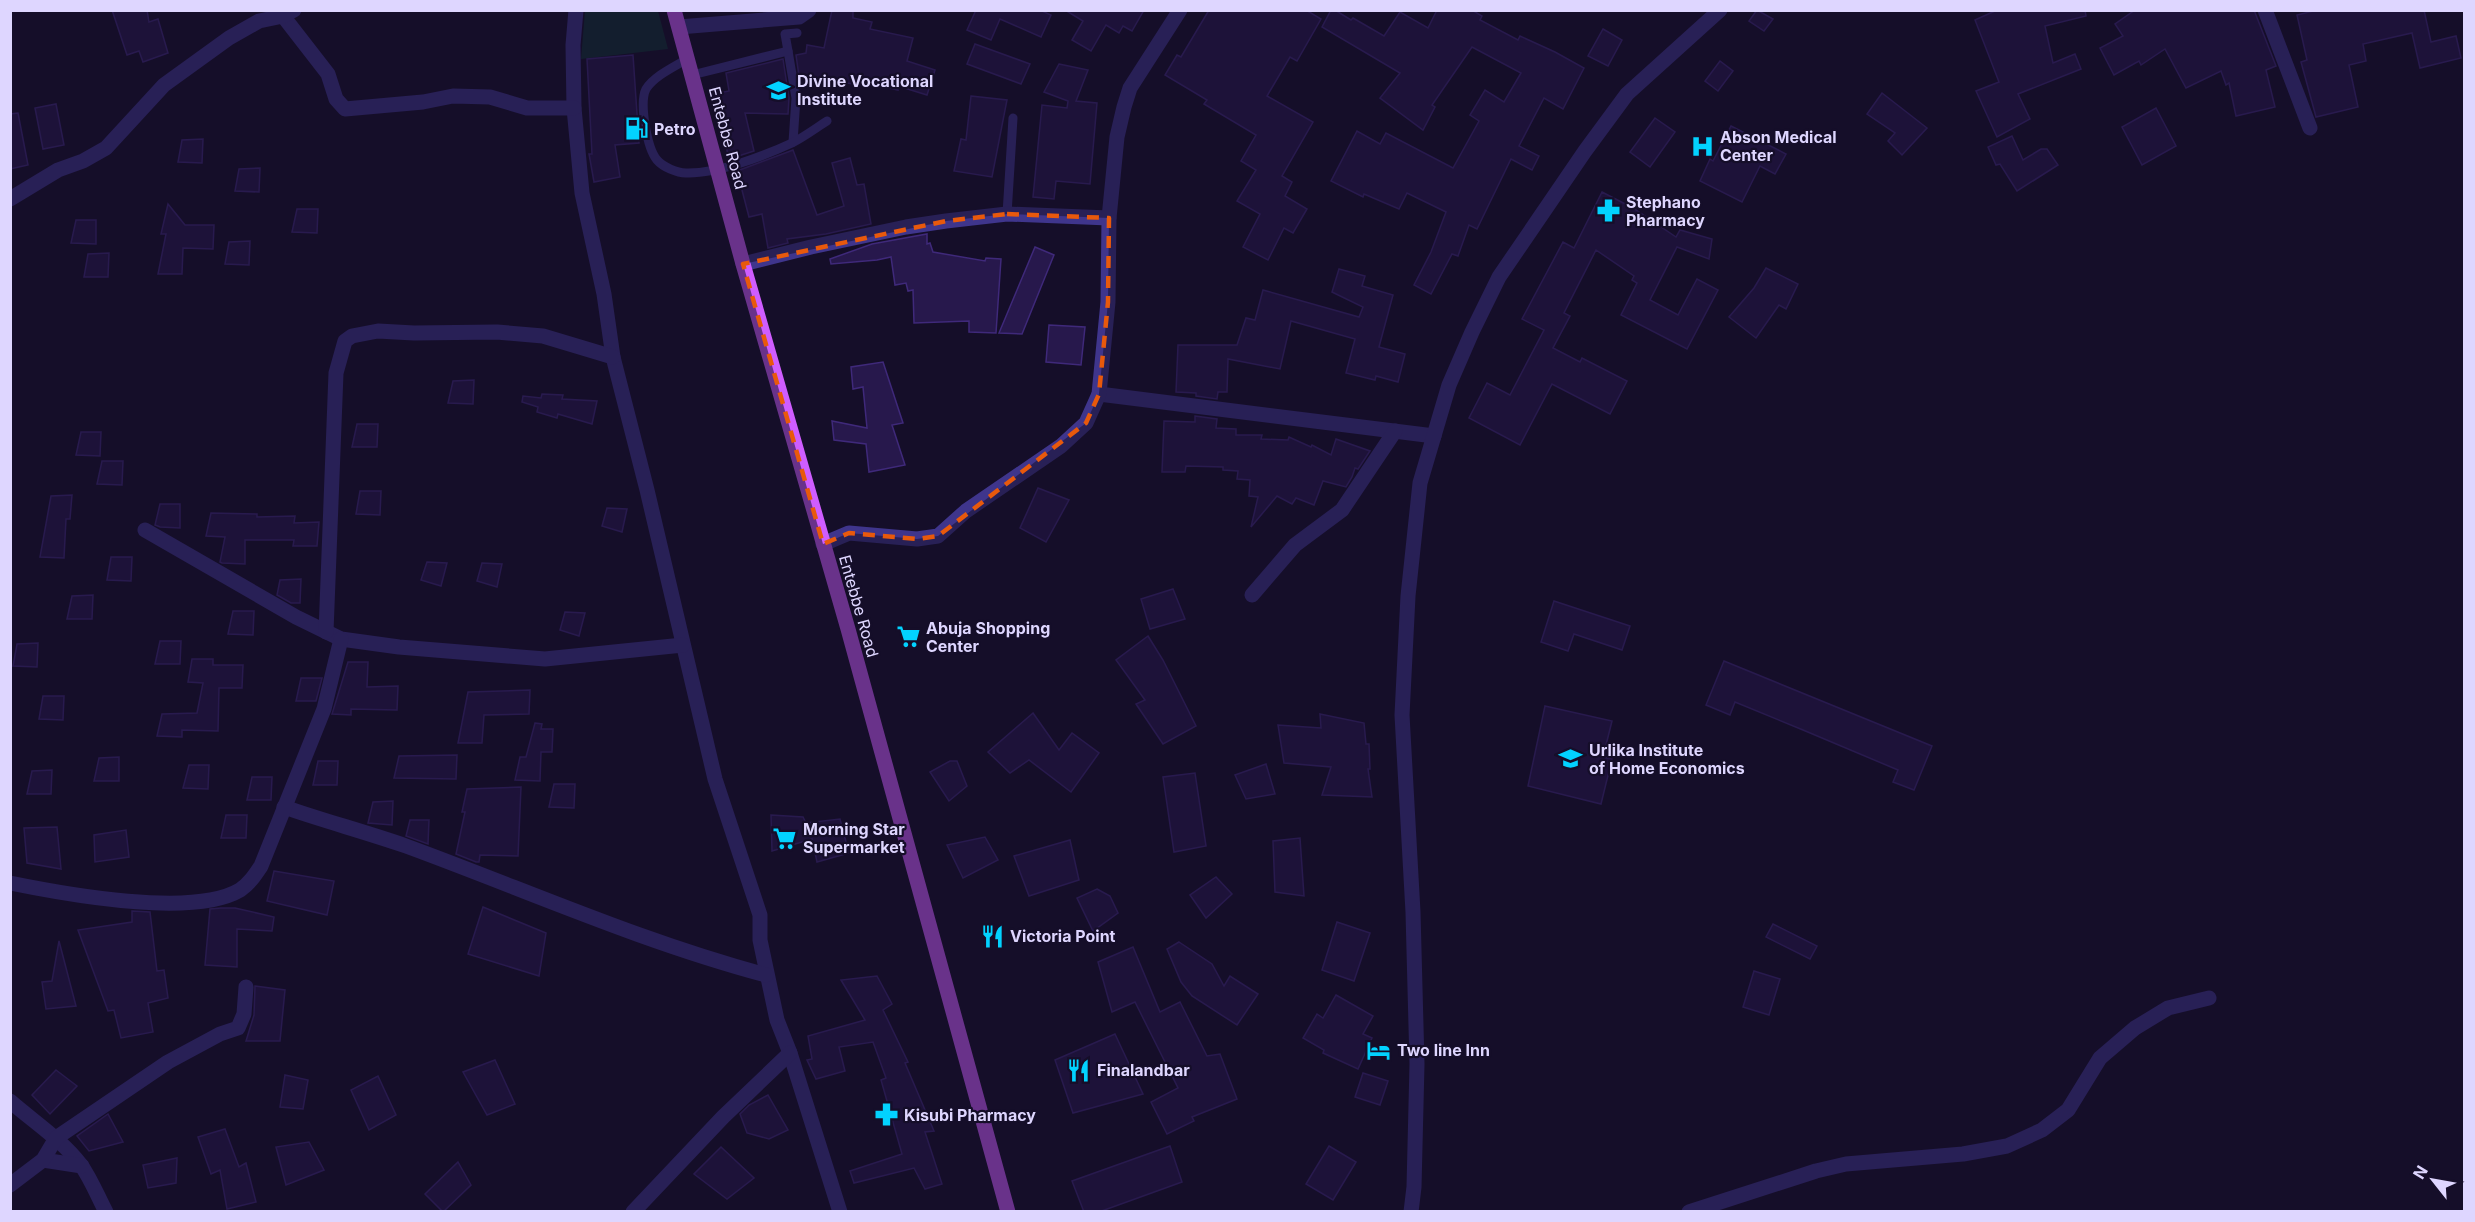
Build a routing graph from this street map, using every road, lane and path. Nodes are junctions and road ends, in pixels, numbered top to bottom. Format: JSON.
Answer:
{"nodes":[{"id":1,"x":576,"y":10,"type":"edge"},
{"id":2,"x":674,"y":10,"type":"edge"},
{"id":3,"x":809,"y":10,"type":"edge"},
{"id":4,"x":1180,"y":10,"type":"edge"},
{"id":5,"x":1720,"y":10,"type":"edge"},
{"id":6,"x":2265,"y":10,"type":"edge"},
{"id":7,"x":288,"y":13,"type":"edge"},
{"id":8,"x":679,"y":27,"type":"junction"},
{"id":9,"x":798,"y":33,"type":"dead end"},
{"id":10,"x":788,"y":51,"type":"junction"},
{"id":11,"x":687,"y":59,"type":"junction"},
{"id":12,"x":692,"y":75,"type":"junction"},
{"id":13,"x":574,"y":108,"type":"junction"},
{"id":14,"x":1013,"y":118,"type":"dead end"},
{"id":15,"x":827,"y":121,"type":"dead end"},
{"id":16,"x":2310,"y":128,"type":"dead end"},
{"id":17,"x":793,"y":142,"type":"junction"},
{"id":18,"x":719,"y":170,"type":"junction"},
{"id":19,"x":10,"y":199,"type":"edge"},
{"id":20,"x":1007,"y":214,"type":"junction"},
{"id":21,"x":1108,"y":218,"type":"junction"},
{"id":22,"x":743,"y":264,"type":"junction"},
{"id":23,"x":613,"y":357,"type":"junction"},
{"id":24,"x":1099,"y":394,"type":"junction"},
{"id":25,"x":1395,"y":431,"type":"junction"},
{"id":26,"x":1434,"y":436,"type":"junction"},
{"id":27,"x":145,"y":531,"type":"dead end"},
{"id":28,"x":823,"y":544,"type":"junction"},
{"id":29,"x":1252,"y":595,"type":"dead end"},
{"id":30,"x":326,"y":632,"type":"junction"},
{"id":31,"x":341,"y":639,"type":"junction"},
{"id":32,"x":683,"y":645,"type":"junction"},
{"id":33,"x":284,"y":807,"type":"junction"},
{"id":34,"x":10,"y":883,"type":"edge"},
{"id":35,"x":766,"y":975,"type":"junction"},
{"id":36,"x":246,"y":987,"type":"dead end"},
{"id":37,"x":2209,"y":998,"type":"dead end"},
{"id":38,"x":790,"y":1053,"type":"junction"},
{"id":39,"x":10,"y":1101,"type":"edge"},
{"id":40,"x":56,"y":1138,"type":"junction"},
{"id":41,"x":43,"y":1160,"type":"junction"},
{"id":42,"x":82,"y":1166,"type":"junction"},
{"id":43,"x":10,"y":1185,"type":"edge"},
{"id":44,"x":106,"y":1212,"type":"edge"},
{"id":45,"x":633,"y":1212,"type":"edge"},
{"id":46,"x":840,"y":1212,"type":"edge"},
{"id":47,"x":1008,"y":1212,"type":"edge"},
{"id":48,"x":1411,"y":1212,"type":"edge"},
{"id":49,"x":1689,"y":1212,"type":"edge"}],
"edges":[{"from":1,"to":13,"type":"street"},
{"from":2,"to":8,"type":"main road","name":"Entebbe Road"},
{"from":3,"to":8,"type":"street"},
{"from":4,"to":21,"type":"street"},
{"from":5,"to":26,"type":"street"},
{"from":6,"to":16,"type":"street"},
{"from":7,"to":13,"type":"street"},
{"from":7,"to":19,"type":"street"},
{"from":8,"to":11,"type":"main road","name":"Entebbe Road"},
{"from":9,"to":10,"type":"lane"},
{"from":10,"to":12,"type":"lane"},
{"from":10,"to":17,"type":"lane"},
{"from":11,"to":12,"type":"main road","name":"Entebbe Road"},
{"from":11,"to":18,"type":"lane"},
{"from":12,"to":18,"type":"main road","name":"Entebbe Road"},
{"from":13,"to":23,"type":"street"},
{"from":14,"to":20,"type":"lane"},
{"from":15,"to":17,"type":"lane"},
{"from":17,"to":18,"type":"lane"},
{"from":18,"to":22,"type":"main road","name":"Entebbe Road"},
{"from":20,"to":21,"type":"street"},
{"from":20,"to":22,"type":"street"},
{"from":21,"to":24,"type":"street"},
{"from":22,"to":28,"type":"main road","name":"Entebbe Road"},
{"from":23,"to":30,"type":"street"},
{"from":23,"to":32,"type":"street"},
{"from":24,"to":25,"type":"street"},
{"from":24,"to":28,"type":"street"},
{"from":25,"to":26,"type":"street"},
{"from":25,"to":29,"type":"street"},
{"from":26,"to":48,"type":"street"},
{"from":27,"to":30,"type":"street"},
{"from":28,"to":47,"type":"main road","name":"Entebbe Road"},
{"from":30,"to":31,"type":"street"},
{"from":31,"to":32,"type":"street"},
{"from":31,"to":33,"type":"street"},
{"from":32,"to":35,"type":"street"},
{"from":33,"to":34,"type":"street"},
{"from":33,"to":35,"type":"street"},
{"from":35,"to":38,"type":"street"},
{"from":36,"to":40,"type":"street"},
{"from":37,"to":49,"type":"street"},
{"from":38,"to":45,"type":"street"},
{"from":38,"to":46,"type":"street"},
{"from":39,"to":40,"type":"street"},
{"from":40,"to":41,"type":"street"},
{"from":40,"to":42,"type":"street"},
{"from":41,"to":42,"type":"street"},
{"from":41,"to":43,"type":"street"},
{"from":42,"to":44,"type":"street"}]}
